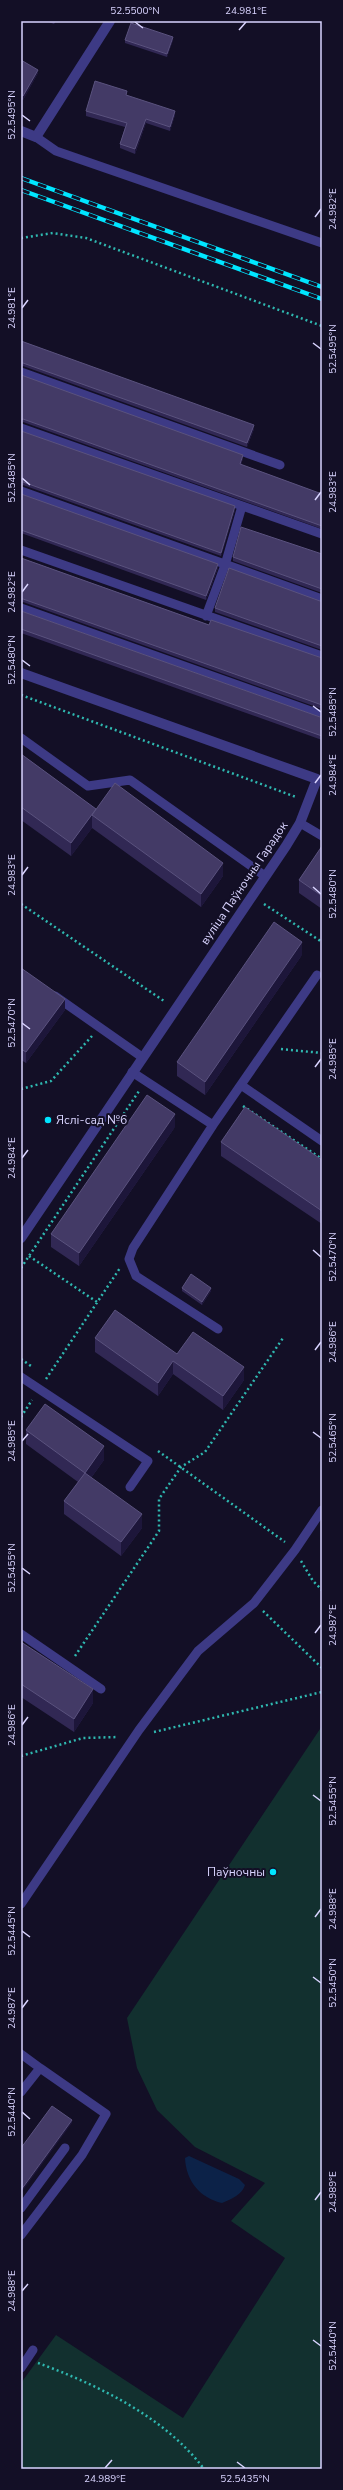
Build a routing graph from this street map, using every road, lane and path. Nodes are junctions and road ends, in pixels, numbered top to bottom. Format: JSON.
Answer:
{"nodes":[{"id":1,"x":110,"y":21,"type":"edge"},
{"id":2,"x":21,"y":131,"type":"edge"},
{"id":3,"x":36,"y":137,"type":"junction"},
{"id":4,"x":21,"y":238,"type":"edge"},
{"id":5,"x":322,"y":243,"type":"edge"},
{"id":6,"x":322,"y":326,"type":"edge"},
{"id":7,"x":21,"y":372,"type":"edge"},
{"id":8,"x":21,"y":428,"type":"edge"},
{"id":9,"x":280,"y":465,"type":"dead end"},
{"id":10,"x":21,"y":491,"type":"edge"},
{"id":11,"x":242,"y":506,"type":"junction"},
{"id":12,"x":322,"y":534,"type":"edge"},
{"id":13,"x":21,"y":550,"type":"edge"},
{"id":14,"x":225,"y":565,"type":"junction"},
{"id":15,"x":322,"y":599,"type":"edge"},
{"id":16,"x":21,"y":608,"type":"edge"},
{"id":17,"x":206,"y":616,"type":"junction"},
{"id":18,"x":322,"y":656,"type":"edge"},
{"id":19,"x":21,"y":673,"type":"edge"},
{"id":20,"x":21,"y":695,"type":"edge"},
{"id":21,"x":322,"y":715,"type":"edge"},
{"id":22,"x":21,"y":738,"type":"edge"},
{"id":23,"x":319,"y":780,"type":"edge"},
{"id":24,"x":298,"y":797,"type":"dead end"},
{"id":25,"x":300,"y":823,"type":"junction"},
{"id":26,"x":322,"y":836,"type":"edge"},
{"id":27,"x":265,"y":876,"type":"junction"},
{"id":28,"x":269,"y":898,"type":"dead end"},
{"id":29,"x":21,"y":904,"type":"edge"},
{"id":30,"x":264,"y":904,"type":"junction"},
{"id":31,"x":260,"y":910,"type":"dead end"},
{"id":32,"x":322,"y":942,"type":"edge"},
{"id":33,"x":316,"y":975,"type":"dead end"},
{"id":34,"x":45,"y":989,"type":"edge"},
{"id":35,"x":164,"y":1001,"type":"dead end"},
{"id":36,"x":100,"y":1028,"type":"junction"},
{"id":37,"x":267,"y":1047,"type":"junction"},
{"id":38,"x":322,"y":1053,"type":"edge"},
{"id":39,"x":142,"y":1057,"type":"junction"},
{"id":40,"x":132,"y":1072,"type":"junction"},
{"id":41,"x":146,"y":1081,"type":"junction"},
{"id":42,"x":241,"y":1085,"type":"junction"},
{"id":43,"x":21,"y":1089,"type":"edge"},
{"id":44,"x":232,"y":1098,"type":"junction"},
{"id":45,"x":213,"y":1125,"type":"junction"},
{"id":46,"x":322,"y":1141,"type":"edge"},
{"id":47,"x":322,"y":1159,"type":"edge"},
{"id":48,"x":21,"y":1238,"type":"edge"},
{"id":49,"x":133,"y":1248,"type":"junction"},
{"id":50,"x":29,"y":1256,"type":"junction"},
{"id":51,"x":21,"y":1268,"type":"edge"},
{"id":52,"x":97,"y":1302,"type":"junction"},
{"id":53,"x":218,"y":1329,"type":"dead end"},
{"id":54,"x":283,"y":1338,"type":"dead end"},
{"id":55,"x":21,"y":1377,"type":"edge"},
{"id":56,"x":40,"y":1389,"type":"junction"},
{"id":57,"x":21,"y":1416,"type":"edge"},
{"id":58,"x":182,"y":1467,"type":"junction"},
{"id":59,"x":130,"y":1487,"type":"dead end"},
{"id":60,"x":322,"y":1510,"type":"edge"},
{"id":61,"x":295,"y":1550,"type":"junction"},
{"id":62,"x":322,"y":1590,"type":"edge"},
{"id":63,"x":254,"y":1603,"type":"junction"},
{"id":64,"x":21,"y":1634,"type":"edge"},
{"id":65,"x":68,"y":1666,"type":"junction"},
{"id":66,"x":322,"y":1668,"type":"edge"},
{"id":67,"x":101,"y":1689,"type":"dead end"},
{"id":68,"x":322,"y":1692,"type":"edge"},
{"id":69,"x":134,"y":1737,"type":"junction"},
{"id":70,"x":21,"y":1756,"type":"edge"},
{"id":71,"x":21,"y":1904,"type":"edge"},
{"id":72,"x":21,"y":2054,"type":"edge"},
{"id":73,"x":40,"y":2068,"type":"junction"},
{"id":74,"x":21,"y":2092,"type":"edge"},
{"id":75,"x":65,"y":2148,"type":"dead end"},
{"id":76,"x":21,"y":2208,"type":"edge"},
{"id":77,"x":21,"y":2235,"type":"edge"},
{"id":78,"x":33,"y":2350,"type":"dead end"},
{"id":79,"x":27,"y":2359,"type":"junction"},
{"id":80,"x":21,"y":2368,"type":"edge"},
{"id":81,"x":204,"y":2469,"type":"edge"}],
"edges":[{"from":1,"to":3,"type":"street"},
{"from":2,"to":3,"type":"street"},
{"from":3,"to":5,"type":"lane"},
{"from":4,"to":6,"type":"path"},
{"from":7,"to":9,"type":"lane"},
{"from":8,"to":11,"type":"lane"},
{"from":10,"to":14,"type":"lane"},
{"from":11,"to":12,"type":"lane"},
{"from":11,"to":14,"type":"lane"},
{"from":13,"to":17,"type":"lane"},
{"from":14,"to":15,"type":"lane"},
{"from":14,"to":17,"type":"lane"},
{"from":16,"to":21,"type":"lane"},
{"from":17,"to":18,"type":"lane"},
{"from":19,"to":23,"type":"street","name":"вуліца Паўночны Гарадок"},
{"from":20,"to":24,"type":"path"},
{"from":22,"to":27,"type":"lane"},
{"from":23,"to":25,"type":"street","name":"вуліца Паўночны Гарадок"},
{"from":25,"to":26,"type":"lane"},
{"from":25,"to":27,"type":"street","name":"вуліца Паўночны Гарадок"},
{"from":27,"to":39,"type":"street","name":"вуліца Паўночны Гарадок"},
{"from":28,"to":30,"type":"path"},
{"from":29,"to":35,"type":"path"},
{"from":30,"to":31,"type":"path"},
{"from":30,"to":32,"type":"path"},
{"from":33,"to":37,"type":"lane"},
{"from":34,"to":36,"type":"lane"},
{"from":36,"to":39,"type":"lane"},
{"from":36,"to":43,"type":"path"},
{"from":37,"to":38,"type":"path"},
{"from":37,"to":42,"type":"lane"},
{"from":39,"to":40,"type":"street","name":"вуліца Паўночны Гарадок"},
{"from":40,"to":41,"type":"lane"},
{"from":40,"to":48,"type":"street","name":"вуліца Паўночны Гарадок"},
{"from":41,"to":45,"type":"lane"},
{"from":41,"to":50,"type":"path"},
{"from":42,"to":44,"type":"lane"},
{"from":42,"to":46,"type":"lane"},
{"from":44,"to":45,"type":"lane"},
{"from":44,"to":47,"type":"path"},
{"from":45,"to":49,"type":"lane"},
{"from":49,"to":52,"type":"path"},
{"from":49,"to":53,"type":"lane"},
{"from":50,"to":51,"type":"path"},
{"from":50,"to":52,"type":"path"},
{"from":52,"to":56,"type":"path"},
{"from":54,"to":58,"type":"path"},
{"from":55,"to":56,"type":"lane"},
{"from":56,"to":57,"type":"path"},
{"from":56,"to":59,"type":"lane"},
{"from":58,"to":61,"type":"path"},
{"from":58,"to":65,"type":"path"},
{"from":60,"to":61,"type":"lane"},
{"from":61,"to":62,"type":"path"},
{"from":61,"to":63,"type":"lane"},
{"from":63,"to":66,"type":"path"},
{"from":63,"to":69,"type":"lane"},
{"from":64,"to":65,"type":"lane"},
{"from":65,"to":67,"type":"lane"},
{"from":68,"to":69,"type":"path"},
{"from":69,"to":70,"type":"path"},
{"from":69,"to":71,"type":"lane"},
{"from":72,"to":73,"type":"lane"},
{"from":73,"to":74,"type":"lane"},
{"from":73,"to":77,"type":"lane"},
{"from":75,"to":76,"type":"lane"},
{"from":78,"to":79,"type":"lane"},
{"from":79,"to":80,"type":"lane"},
{"from":79,"to":81,"type":"path"}]}
